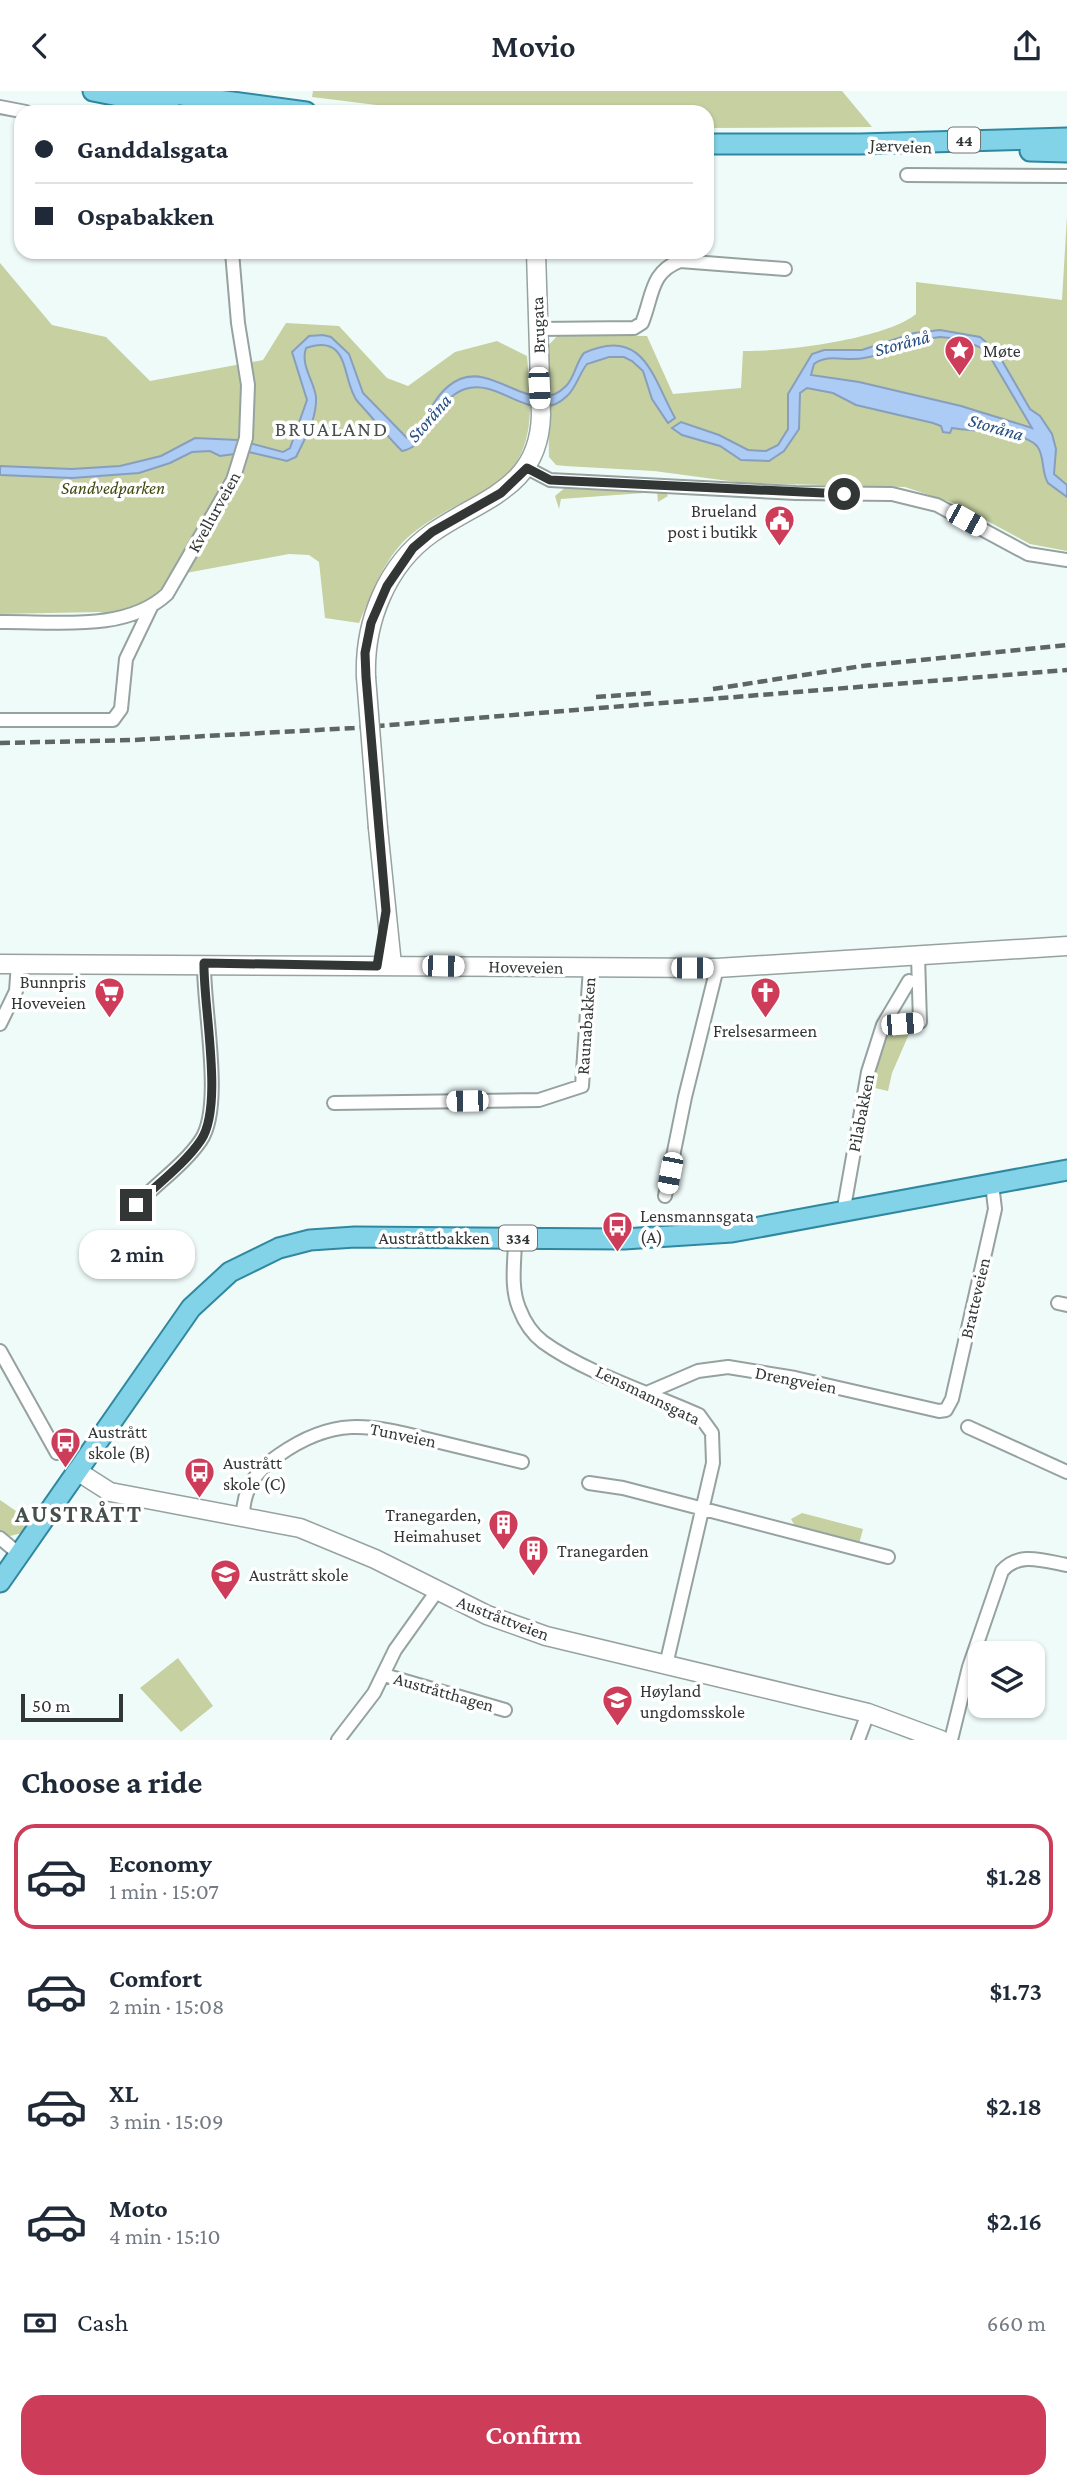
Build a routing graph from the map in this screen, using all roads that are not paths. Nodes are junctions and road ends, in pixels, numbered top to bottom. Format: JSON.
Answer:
{"nodes":[{"id":1,"x":93,"y":91,"type":"edge"},
{"id":2,"x":152,"y":91,"type":"edge"},
{"id":3,"x":258,"y":103,"type":"edge"},
{"id":4,"x":174,"y":105,"type":"edge"},
{"id":5,"x":1067,"y":138,"type":"edge"},
{"id":6,"x":1023,"y":145,"type":"junction"},
{"id":7,"x":714,"y":146,"type":"edge"},
{"id":8,"x":1067,"y":152,"type":"edge"},
{"id":9,"x":1023,"y":174,"type":"junction"},
{"id":10,"x":908,"y":175,"type":"dead end"},
{"id":11,"x":1067,"y":176,"type":"edge"},
{"id":12,"x":233,"y":259,"type":"edge"},
{"id":13,"x":536,"y":259,"type":"edge"},
{"id":14,"x":785,"y":269,"type":"dead end"},
{"id":15,"x":538,"y":329,"type":"junction"},
{"id":16,"x":527,"y":468,"type":"junction"},
{"id":17,"x":1067,"y":560,"type":"edge"},
{"id":18,"x":151,"y":607,"type":"junction"},
{"id":19,"x":0,"y":622,"type":"edge"},
{"id":20,"x":0,"y":720,"type":"edge"},
{"id":21,"x":1067,"y":946,"type":"edge"},
{"id":22,"x":918,"y":956,"type":"junction"},
{"id":23,"x":204,"y":963,"type":"junction"},
{"id":24,"x":9,"y":964,"type":"edge"},
{"id":25,"x":385,"y":965,"type":"junction"},
{"id":26,"x":590,"y":968,"type":"junction"},
{"id":27,"x":717,"y":968,"type":"junction"},
{"id":28,"x":909,"y":981,"type":"dead end"},
{"id":29,"x":0,"y":1024,"type":"edge"},
{"id":30,"x":883,"y":1025,"type":"junction"},
{"id":31,"x":334,"y":1103,"type":"dead end"},
{"id":32,"x":1064,"y":1170,"type":"edge"},
{"id":33,"x":992,"y":1184,"type":"junction"},
{"id":34,"x":665,"y":1196,"type":"dead end"},
{"id":35,"x":845,"y":1202,"type":"dead end"},
{"id":36,"x":136,"y":1205,"type":"dead end"},
{"id":37,"x":515,"y":1238,"type":"junction"},
{"id":38,"x":0,"y":1351,"type":"edge"},
{"id":39,"x":649,"y":1392,"type":"junction"},
{"id":40,"x":946,"y":1410,"type":"joint"},
{"id":41,"x":968,"y":1427,"type":"dead end"},
{"id":42,"x":57,"y":1453,"type":"dead end"},
{"id":43,"x":522,"y":1462,"type":"dead end"},
{"id":44,"x":77,"y":1471,"type":"junction"},
{"id":45,"x":1067,"y":1472,"type":"edge"},
{"id":46,"x":589,"y":1483,"type":"dead end"},
{"id":47,"x":704,"y":1510,"type":"junction"},
{"id":48,"x":243,"y":1516,"type":"junction"},
{"id":49,"x":0,"y":1538,"type":"edge"},
{"id":50,"x":19,"y":1554,"type":"junction"},
{"id":51,"x":888,"y":1557,"type":"dead end"},
{"id":52,"x":1067,"y":1565,"type":"edge"},
{"id":53,"x":0,"y":1582,"type":"edge"},
{"id":54,"x":437,"y":1591,"type":"junction"},
{"id":55,"x":666,"y":1665,"type":"junction"},
{"id":56,"x":384,"y":1675,"type":"junction"},
{"id":57,"x":505,"y":1710,"type":"dead end"},
{"id":58,"x":868,"y":1713,"type":"junction"},
{"id":59,"x":338,"y":1740,"type":"edge"},
{"id":60,"x":858,"y":1740,"type":"edge"},
{"id":61,"x":941,"y":1740,"type":"edge"},
{"id":62,"x":951,"y":1740,"type":"edge"}],
"edges":[{"from":1,"to":4,"type":"main road"},
{"from":2,"to":3,"type":"main road"},
{"from":5,"to":6,"type":"main road","name":"Jærveien","number":"44"},
{"from":6,"to":7,"type":"main road","name":"Jærveien","number":"44"},
{"from":6,"to":8,"type":"main road","name":"Jærveien","number":"44"},
{"from":6,"to":9,"type":"street"},
{"from":9,"to":10,"type":"street"},
{"from":9,"to":11,"type":"street"},
{"from":12,"to":18,"type":"street","name":"Kvellurveien"},
{"from":13,"to":15,"type":"main road","name":"Brugata"},
{"from":14,"to":15,"type":"street"},
{"from":15,"to":16,"type":"main road","name":"Brugata"},
{"from":16,"to":17,"type":"street"},
{"from":16,"to":25,"type":"main road","name":"Brugata","bridge":true},
{"from":18,"to":19,"type":"street","name":"Kvellurveien"},
{"from":18,"to":20,"type":"street"},
{"from":21,"to":22,"type":"main road","name":"Hoveveien"},
{"from":22,"to":27,"type":"main road","name":"Hoveveien"},
{"from":22,"to":30,"type":"street"},
{"from":23,"to":24,"type":"main road","name":"Hoveveien"},
{"from":23,"to":25,"type":"main road","name":"Hoveveien"},
{"from":23,"to":36,"type":"street"},
{"from":24,"to":29,"type":"street"},
{"from":25,"to":26,"type":"main road","name":"Hoveveien"},
{"from":26,"to":27,"type":"main road","name":"Hoveveien"},
{"from":26,"to":31,"type":"street","name":"Raunabakken"},
{"from":27,"to":34,"type":"street"},
{"from":28,"to":30,"type":"street","name":"Pilabakken"},
{"from":30,"to":35,"type":"street","name":"Pilabakken"},
{"from":32,"to":33,"type":"main road","name":"Austråttbakken","number":"334"},
{"from":33,"to":37,"type":"main road","name":"Austråttbakken","number":"334"},
{"from":33,"to":40,"type":"street","name":"Bratteveien"},
{"from":37,"to":39,"type":"street","name":"Lensmannsgata"},
{"from":37,"to":44,"type":"main road","name":"Austråttbakken","number":"334"},
{"from":38,"to":42,"type":"street"},
{"from":39,"to":40,"type":"street","name":"Drengveien"},
{"from":39,"to":47,"type":"street","name":"Lensmannsgata"},
{"from":41,"to":45,"type":"street"},
{"from":43,"to":48,"type":"street","name":"Tunveien"},
{"from":44,"to":48,"type":"main road","name":"Austråttveien"},
{"from":44,"to":50,"type":"main road","number":"334"},
{"from":46,"to":47,"type":"street"},
{"from":47,"to":51,"type":"street"},
{"from":47,"to":55,"type":"street","name":"Lensmannsgata"},
{"from":48,"to":54,"type":"main road","name":"Austråttveien"},
{"from":49,"to":50,"type":"street"},
{"from":50,"to":53,"type":"main road","number":"334"},
{"from":52,"to":62,"type":"street"},
{"from":54,"to":55,"type":"main road","name":"Austråttveien"},
{"from":54,"to":56,"type":"street","name":"Austråtthagen"},
{"from":55,"to":58,"type":"main road","name":"Austråttveien"},
{"from":56,"to":57,"type":"street","name":"Austråtthagen"},
{"from":56,"to":59,"type":"street","name":"Austråtthagen"},
{"from":58,"to":60,"type":"street"},
{"from":58,"to":61,"type":"main road","name":"Austråttveien"}]}
